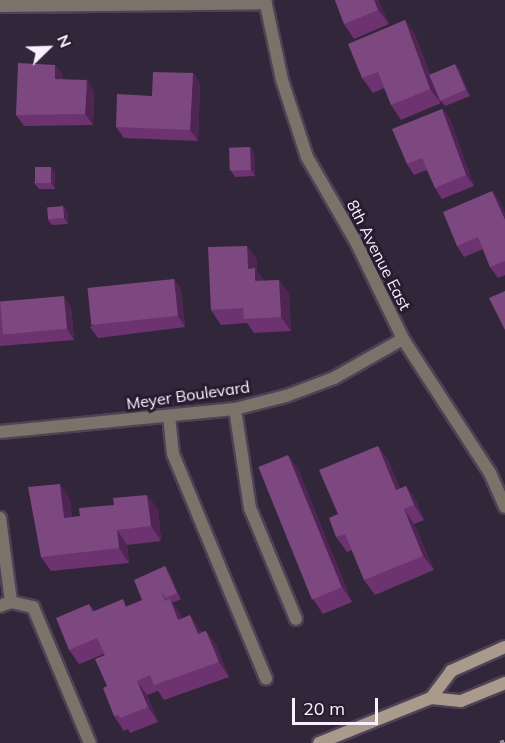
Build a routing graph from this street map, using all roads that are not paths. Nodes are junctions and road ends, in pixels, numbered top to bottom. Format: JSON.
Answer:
{"nodes":[{"id":1,"x":266,"y":1,"type":"edge"},
{"id":2,"x":0,"y":6,"type":"edge"},
{"id":3,"x":403,"y":339,"type":"junction"},
{"id":4,"x":235,"y":409,"type":"junction"},
{"id":5,"x":169,"y":416,"type":"junction"},
{"id":6,"x":0,"y":432,"type":"edge"},
{"id":7,"x":505,"y":507,"type":"edge"},
{"id":8,"x":0,"y":518,"type":"edge"},
{"id":9,"x":6,"y":604,"type":"edge"},
{"id":10,"x":296,"y":619,"type":"dead end"},
{"id":11,"x":505,"y":647,"type":"edge"},
{"id":12,"x":266,"y":678,"type":"dead end"},
{"id":13,"x":505,"y":683,"type":"edge"},
{"id":14,"x":431,"y":698,"type":"junction"},
{"id":15,"x":90,"y":743,"type":"edge"},
{"id":16,"x":319,"y":743,"type":"edge"}],
"edges":[{"from":1,"to":2,"type":"street"},
{"from":1,"to":3,"type":"street","name":"8th Avenue East"},
{"from":3,"to":4,"type":"street","name":"Meyer Boulevard"},
{"from":3,"to":7,"type":"street","name":"8th Avenue East"},
{"from":4,"to":5,"type":"street","name":"Meyer Boulevard"},
{"from":4,"to":10,"type":"street"},
{"from":5,"to":6,"type":"street","name":"Meyer Boulevard"},
{"from":5,"to":12,"type":"street"},
{"from":8,"to":9,"type":"street"},
{"from":9,"to":15,"type":"street"},
{"from":11,"to":14,"type":"main road"},
{"from":13,"to":14,"type":"main road"},
{"from":14,"to":16,"type":"main road"}]}
